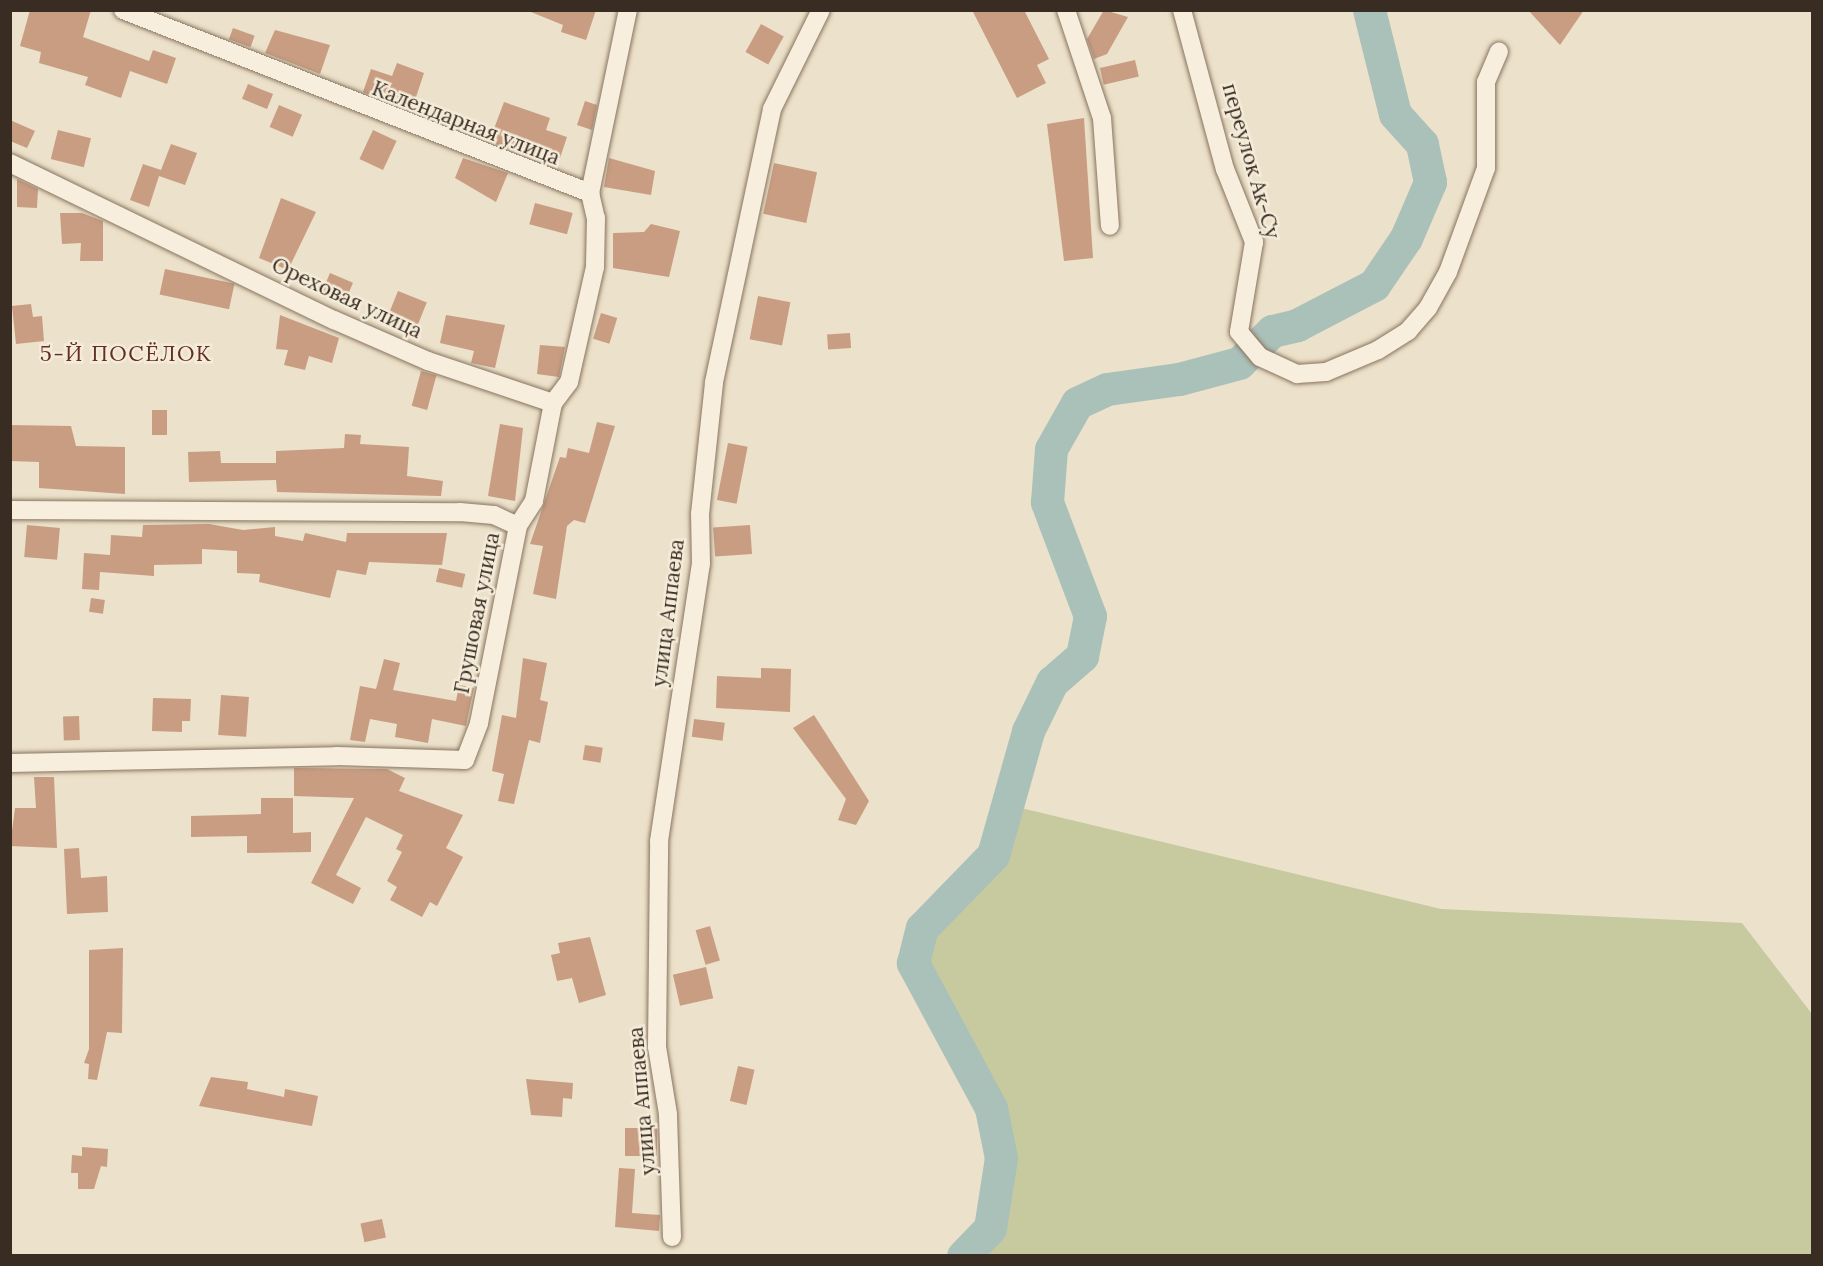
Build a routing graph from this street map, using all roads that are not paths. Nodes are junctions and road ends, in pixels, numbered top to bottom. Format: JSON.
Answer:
{"nodes":[{"id":1,"x":123,"y":10,"type":"edge"},
{"id":2,"x":628,"y":10,"type":"edge"},
{"id":3,"x":821,"y":10,"type":"edge"},
{"id":4,"x":1066,"y":10,"type":"edge"},
{"id":5,"x":1182,"y":10,"type":"edge"},
{"id":6,"x":1499,"y":52,"type":"dead end"},
{"id":7,"x":10,"y":163,"type":"edge"},
{"id":8,"x":590,"y":193,"type":"junction"},
{"id":9,"x":1110,"y":226,"type":"dead end"},
{"id":10,"x":553,"y":403,"type":"junction"},
{"id":11,"x":10,"y":510,"type":"edge"},
{"id":12,"x":518,"y":526,"type":"junction"},
{"id":13,"x":10,"y":763,"type":"edge"},
{"id":14,"x":672,"y":1237,"type":"dead end"}],
"edges":[{"from":1,"to":8,"type":"street","name":"Календарная улица"},
{"from":2,"to":8,"type":"street"},
{"from":3,"to":14,"type":"street","name":"улица Аппаева"},
{"from":4,"to":9,"type":"street"},
{"from":5,"to":6,"type":"street","name":"переулок Ак-Су"},
{"from":7,"to":10,"type":"street","name":"Ореховая улица"},
{"from":8,"to":10,"type":"street"},
{"from":10,"to":12,"type":"street"},
{"from":11,"to":12,"type":"street","name":"Грушовая улица"},
{"from":12,"to":13,"type":"street","name":"Грушовая улица"}]}
